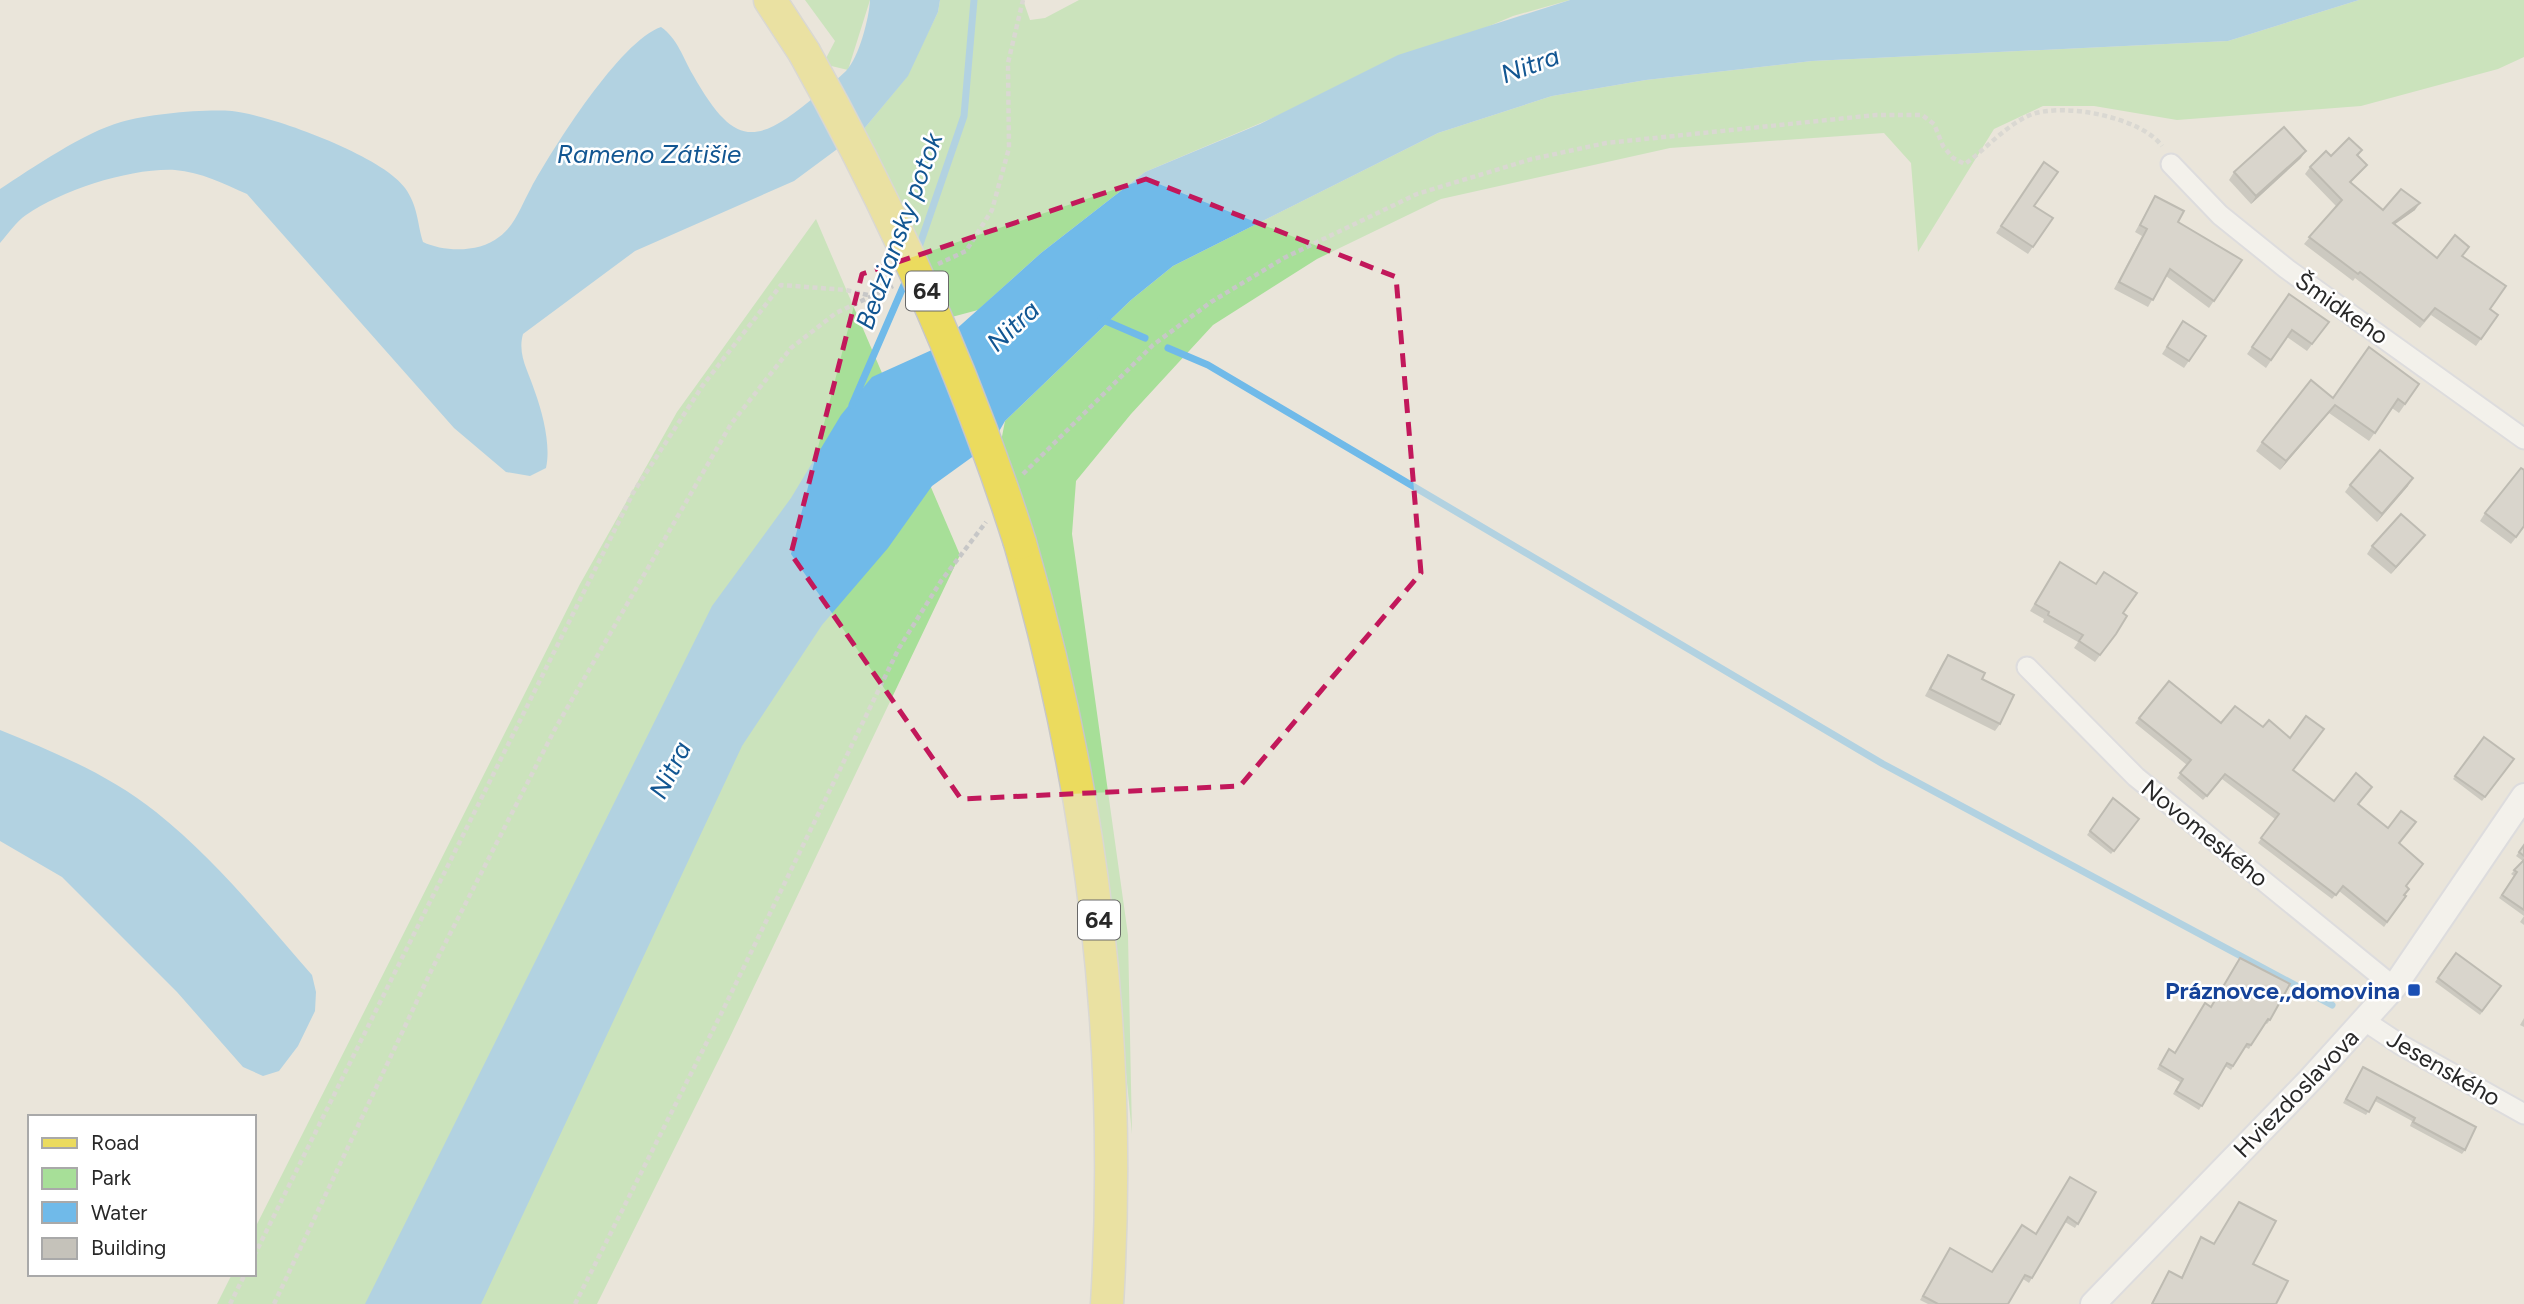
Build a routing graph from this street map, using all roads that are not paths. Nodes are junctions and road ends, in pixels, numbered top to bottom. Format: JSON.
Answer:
{"nodes":[{"id":1,"x":770,"y":0,"type":"edge"},
{"id":2,"x":2171,"y":164,"type":"road end"},
{"id":3,"x":2524,"y":439,"type":"edge"},
{"id":4,"x":2027,"y":667,"type":"dead end"},
{"id":5,"x":2524,"y":796,"type":"edge"},
{"id":6,"x":2394,"y":987,"type":"junction"},
{"id":7,"x":2365,"y":1021,"type":"junction"},
{"id":8,"x":2524,"y":1114,"type":"edge"},
{"id":9,"x":1107,"y":1304,"type":"edge"},
{"id":10,"x":2094,"y":1304,"type":"edge"}],
"edges":[{"from":1,"to":9,"type":"main road","number":"64","bridge":true},
{"from":2,"to":3,"type":"street","name":"Šmidkeho"},
{"from":4,"to":6,"type":"street","name":"Novomeského"},
{"from":5,"to":6,"type":"street","name":"Hviezdoslavova"},
{"from":6,"to":7,"type":"street","name":"Hviezdoslavova"},
{"from":7,"to":8,"type":"street","name":"Jesenského"},
{"from":7,"to":10,"type":"street","name":"Hviezdoslavova"}]}
